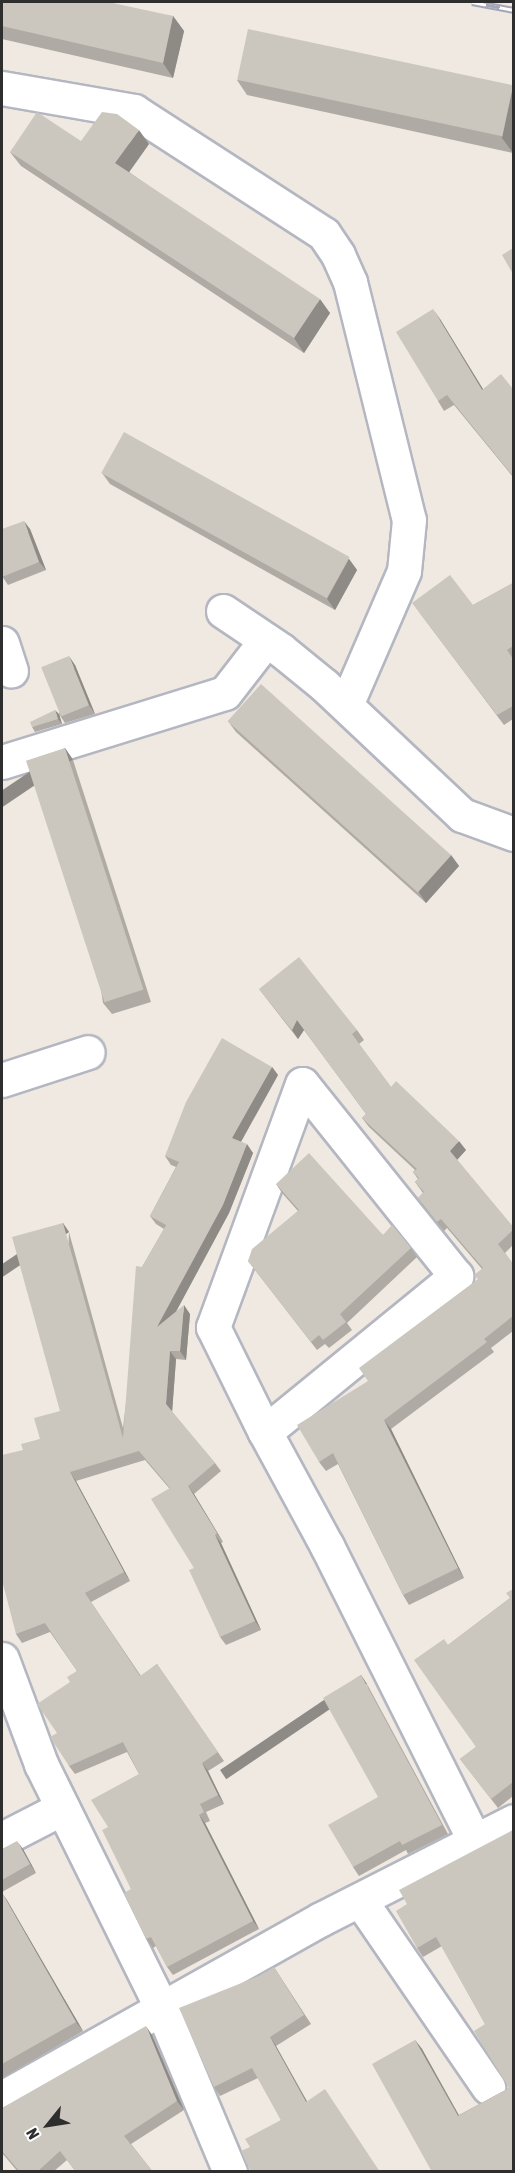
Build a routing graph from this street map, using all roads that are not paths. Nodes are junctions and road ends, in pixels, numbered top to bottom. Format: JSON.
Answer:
{"nodes":[{"id":1,"x":2,"y":88,"type":"edge"},
{"id":2,"x":223,"y":611,"type":"dead end"},
{"id":3,"x":266,"y":640,"type":"junction"},
{"id":4,"x":346,"y":705,"type":"junction"},
{"id":5,"x":2,"y":762,"type":"edge"},
{"id":6,"x":513,"y":834,"type":"edge"},
{"id":7,"x":88,"y":1052,"type":"dead end"},
{"id":8,"x":2,"y":1080,"type":"edge"},
{"id":9,"x":265,"y":1432,"type":"junction"},
{"id":10,"x":2,"y":1659,"type":"edge"},
{"id":11,"x":63,"y":1808,"type":"junction"},
{"id":12,"x":513,"y":1821,"type":"edge"},
{"id":13,"x":2,"y":1839,"type":"edge"},
{"id":14,"x":475,"y":1841,"type":"junction"},
{"id":15,"x":360,"y":1900,"type":"junction"},
{"id":16,"x":161,"y":2007,"type":"junction"},
{"id":17,"x":488,"y":2086,"type":"dead end"},
{"id":18,"x":2,"y":2098,"type":"edge"},
{"id":19,"x":230,"y":2172,"type":"edge"}],
"edges":[{"from":1,"to":4,"type":"street"},
{"from":2,"to":3,"type":"street"},
{"from":3,"to":4,"type":"street"},
{"from":3,"to":5,"type":"street"},
{"from":4,"to":6,"type":"street"},
{"from":7,"to":8,"type":"street"},
{"from":9,"to":9,"type":"street"},
{"from":9,"to":14,"type":"street"},
{"from":10,"to":11,"type":"street"},
{"from":11,"to":13,"type":"street"},
{"from":11,"to":16,"type":"street"},
{"from":12,"to":14,"type":"street"},
{"from":14,"to":15,"type":"street"},
{"from":15,"to":16,"type":"street"},
{"from":15,"to":17,"type":"street"},
{"from":16,"to":18,"type":"street"},
{"from":16,"to":19,"type":"street"}]}
